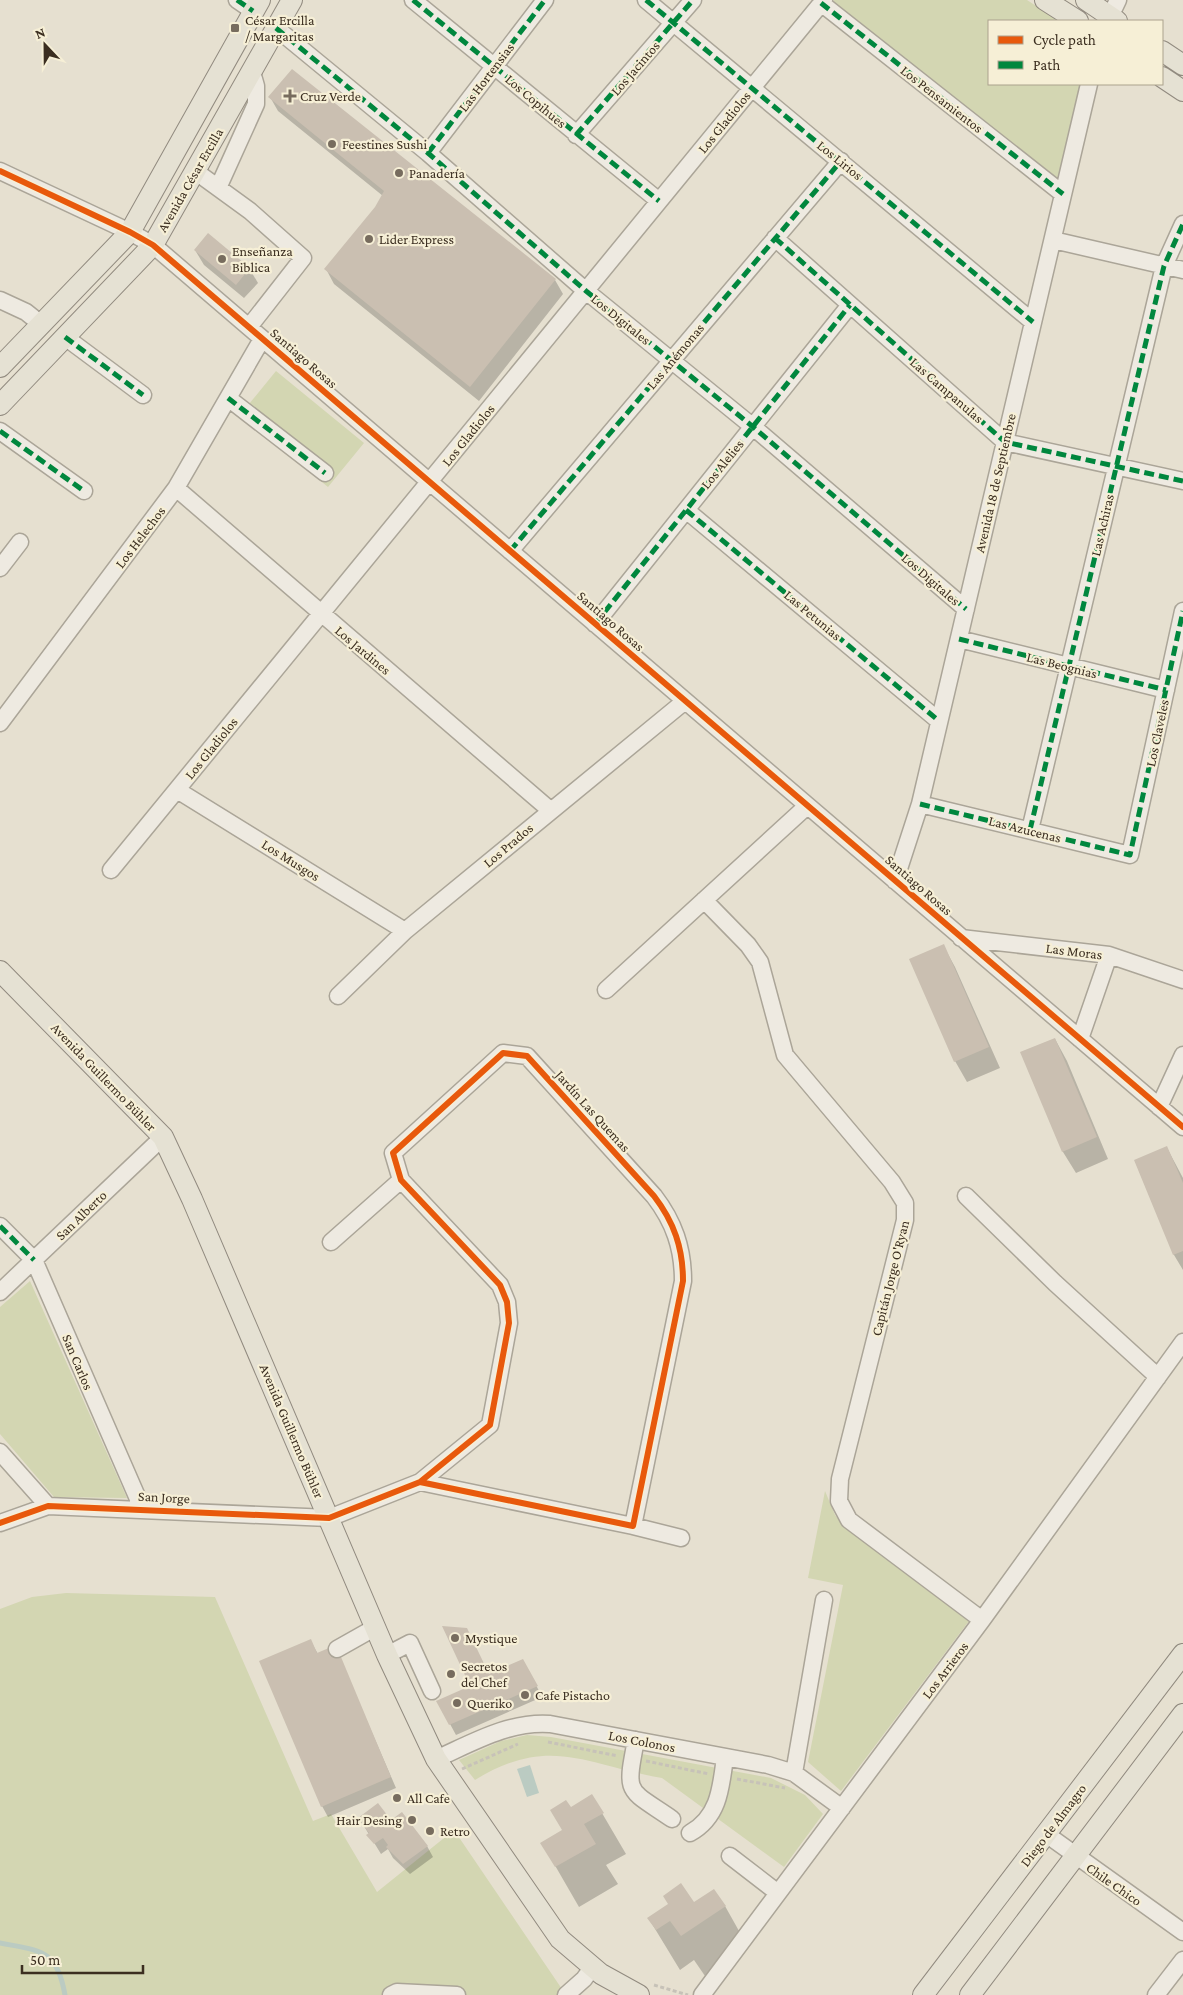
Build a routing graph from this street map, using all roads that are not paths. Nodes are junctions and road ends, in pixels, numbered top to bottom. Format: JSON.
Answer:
{"nodes":[{"id":1,"x":292,"y":0,"type":"edge"},
{"id":2,"x":413,"y":0,"type":"edge"},
{"id":3,"x":545,"y":0,"type":"edge"},
{"id":4,"x":646,"y":0,"type":"edge"},
{"id":5,"x":693,"y":0,"type":"edge"},
{"id":6,"x":1046,"y":0,"type":"edge"},
{"id":7,"x":1086,"y":0,"type":"edge"},
{"id":8,"x":823,"y":2,"type":"edge"},
{"id":9,"x":250,"y":4,"type":"edge"},
{"id":10,"x":1113,"y":15,"type":"edge"},
{"id":11,"x":1076,"y":20,"type":"edge"},
{"id":12,"x":674,"y":23,"type":"junction"},
{"id":13,"x":276,"y":28,"type":"junction"},
{"id":14,"x":1163,"y":51,"type":"edge"},
{"id":15,"x":1183,"y":64,"type":"edge"},
{"id":16,"x":494,"y":67,"type":"junction"},
{"id":17,"x":252,"y":72,"type":"junction"},
{"id":18,"x":1163,"y":78,"type":"edge"},
{"id":19,"x":1089,"y":85,"type":"edge"},
{"id":20,"x":752,"y":88,"type":"junction"},
{"id":21,"x":1183,"y":91,"type":"edge"},
{"id":22,"x":576,"y":135,"type":"junction"},
{"id":23,"x":181,"y":142,"type":"junction"},
{"id":24,"x":428,"y":153,"type":"junction"},
{"id":25,"x":841,"y":161,"type":"junction"},
{"id":26,"x":0,"y":171,"type":"edge"},
{"id":27,"x":195,"y":171,"type":"junction"},
{"id":28,"x":218,"y":188,"type":"junction"},
{"id":29,"x":1063,"y":194,"type":"junction"},
{"id":30,"x":659,"y":201,"type":"junction"},
{"id":31,"x":1183,"y":224,"type":"edge"},
{"id":32,"x":130,"y":232,"type":"junction"},
{"id":33,"x":775,"y":238,"type":"junction"},
{"id":34,"x":1053,"y":240,"type":"junction"},
{"id":35,"x":153,"y":245,"type":"junction"},
{"id":36,"x":1164,"y":266,"type":"junction"},
{"id":37,"x":1183,"y":270,"type":"edge"},
{"id":38,"x":586,"y":291,"type":"junction"},
{"id":39,"x":0,"y":300,"type":"edge"},
{"id":40,"x":850,"y":305,"type":"junction"},
{"id":41,"x":1033,"y":322,"type":"junction"},
{"id":42,"x":249,"y":328,"type":"junction"},
{"id":43,"x":36,"y":330,"type":"junction"},
{"id":44,"x":262,"y":339,"type":"junction"},
{"id":45,"x":59,"y":343,"type":"junction"},
{"id":46,"x":672,"y":360,"type":"junction"},
{"id":47,"x":0,"y":367,"type":"edge"},
{"id":48,"x":143,"y":395,"type":"dead end"},
{"id":49,"x":228,"y":398,"type":"junction"},
{"id":50,"x":0,"y":405,"type":"edge"},
{"id":51,"x":752,"y":426,"type":"junction"},
{"id":52,"x":0,"y":431,"type":"edge"},
{"id":53,"x":1005,"y":442,"type":"junction"},
{"id":54,"x":1116,"y":466,"type":"junction"},
{"id":55,"x":325,"y":473,"type":"dead end"},
{"id":56,"x":1183,"y":481,"type":"edge"},
{"id":57,"x":429,"y":482,"type":"junction"},
{"id":58,"x":176,"y":488,"type":"junction"},
{"id":59,"x":84,"y":491,"type":"dead end"},
{"id":60,"x":686,"y":510,"type":"junction"},
{"id":61,"x":20,"y":542,"type":"dead end"},
{"id":62,"x":510,"y":551,"type":"junction"},
{"id":63,"x":0,"y":568,"type":"edge"},
{"id":64,"x":966,"y":609,"type":"junction"},
{"id":65,"x":1183,"y":612,"type":"edge"},
{"id":66,"x":321,"y":614,"type":"junction"},
{"id":67,"x":595,"y":624,"type":"junction"},
{"id":68,"x":959,"y":639,"type":"junction"},
{"id":69,"x":1068,"y":667,"type":"junction"},
{"id":70,"x":1166,"y":690,"type":"junction"},
{"id":71,"x":686,"y":701,"type":"junction"},
{"id":72,"x":940,"y":721,"type":"junction"},
{"id":73,"x":0,"y":723,"type":"edge"},
{"id":74,"x":177,"y":790,"type":"junction"},
{"id":75,"x":920,"y":804,"type":"junction"},
{"id":76,"x":807,"y":806,"type":"junction"},
{"id":77,"x":550,"y":810,"type":"junction"},
{"id":78,"x":1030,"y":830,"type":"junction"},
{"id":79,"x":1130,"y":855,"type":"joint"},
{"id":80,"x":111,"y":870,"type":"dead end"},
{"id":81,"x":895,"y":881,"type":"junction"},
{"id":82,"x":704,"y":900,"type":"junction"},
{"id":83,"x":405,"y":931,"type":"junction"},
{"id":84,"x":962,"y":938,"type":"junction"},
{"id":85,"x":1109,"y":955,"type":"junction"},
{"id":86,"x":0,"y":971,"type":"edge"},
{"id":87,"x":1183,"y":980,"type":"edge"},
{"id":88,"x":606,"y":990,"type":"dead end"},
{"id":89,"x":338,"y":996,"type":"dead end"},
{"id":90,"x":1080,"y":1039,"type":"junction"},
{"id":91,"x":1183,"y":1055,"type":"edge"},
{"id":92,"x":1159,"y":1107,"type":"junction"},
{"id":93,"x":1183,"y":1127,"type":"edge"},
{"id":94,"x":163,"y":1137,"type":"junction"},
{"id":95,"x":401,"y":1180,"type":"junction"},
{"id":96,"x":966,"y":1196,"type":"dead end"},
{"id":97,"x":0,"y":1226,"type":"edge"},
{"id":98,"x":331,"y":1242,"type":"dead end"},
{"id":99,"x":34,"y":1260,"type":"junction"},
{"id":100,"x":0,"y":1292,"type":"edge"},
{"id":101,"x":1183,"y":1342,"type":"edge"},
{"id":102,"x":1158,"y":1377,"type":"junction"},
{"id":103,"x":0,"y":1452,"type":"edge"},
{"id":104,"x":420,"y":1482,"type":"junction"},
{"id":105,"x":48,"y":1506,"type":"junction"},
{"id":106,"x":142,"y":1508,"type":"junction"},
{"id":107,"x":329,"y":1518,"type":"junction"},
{"id":108,"x":0,"y":1523,"type":"edge"},
{"id":109,"x":633,"y":1526,"type":"junction"},
{"id":110,"x":681,"y":1538,"type":"dead end"},
{"id":111,"x":824,"y":1600,"type":"dead end"},
{"id":112,"x":982,"y":1620,"type":"junction"},
{"id":113,"x":376,"y":1627,"type":"junction"},
{"id":114,"x":337,"y":1649,"type":"dead end"},
{"id":115,"x":1183,"y":1654,"type":"edge"},
{"id":116,"x":387,"y":1655,"type":"junction"},
{"id":117,"x":432,"y":1691,"type":"dead end"},
{"id":118,"x":1183,"y":1714,"type":"edge"},
{"id":119,"x":636,"y":1740,"type":"junction"},
{"id":120,"x":444,"y":1755,"type":"junction"},
{"id":121,"x":725,"y":1757,"type":"junction"},
{"id":122,"x":794,"y":1773,"type":"junction"},
{"id":123,"x":842,"y":1808,"type":"junction"},
{"id":124,"x":672,"y":1819,"type":"dead end"},
{"id":125,"x":690,"y":1833,"type":"dead end"},
{"id":126,"x":1046,"y":1834,"type":"junction"},
{"id":127,"x":730,"y":1856,"type":"dead end"},
{"id":128,"x":1076,"y":1856,"type":"junction"},
{"id":129,"x":778,"y":1892,"type":"junction"},
{"id":130,"x":1183,"y":1932,"type":"edge"},
{"id":131,"x":1183,"y":1960,"type":"edge"},
{"id":132,"x":592,"y":1968,"type":"junction"},
{"id":133,"x":643,"y":1989,"type":"edge"},
{"id":134,"x":391,"y":1995,"type":"edge"},
{"id":135,"x":457,"y":1995,"type":"edge"},
{"id":136,"x":566,"y":1995,"type":"edge"},
{"id":137,"x":702,"y":1995,"type":"edge"},
{"id":138,"x":923,"y":1995,"type":"edge"},
{"id":139,"x":970,"y":1995,"type":"edge"},
{"id":140,"x":1156,"y":1995,"type":"edge"}],
"edges":[{"from":1,"to":13,"type":"main road","name":"Avenida César Ercilla"},
{"from":2,"to":16,"type":"street","name":"Los Copihues"},
{"from":3,"to":16,"type":"street","name":"Las Hortensias"},
{"from":4,"to":12,"type":"street","name":"Los Lirios"},
{"from":5,"to":12,"type":"street","name":"Los Jacintos"},
{"from":6,"to":11,"type":"main road"},
{"from":7,"to":10,"type":"main road"},
{"from":8,"to":20,"type":"street","name":"Los Gladiolos"},
{"from":8,"to":29,"type":"street","name":"Los Pensamientos"},
{"from":9,"to":23,"type":"main road","name":"Avenida César Ercilla"},
{"from":12,"to":20,"type":"street","name":"Los Lirios"},
{"from":12,"to":22,"type":"street","name":"Los Jacintos"},
{"from":13,"to":17,"type":"main road","name":"Avenida César Ercilla"},
{"from":13,"to":24,"type":"street","name":"Los Digitales"},
{"from":14,"to":15,"type":"main road"},
{"from":16,"to":22,"type":"street","name":"Los Copihues"},
{"from":16,"to":24,"type":"street","name":"Las Hortensias"},
{"from":17,"to":27,"type":"main road","name":"Avenida César Ercilla"},
{"from":17,"to":28,"type":"street"},
{"from":18,"to":21,"type":"main road"},
{"from":19,"to":29,"type":"street","name":"Avenida 18 de Septiembre"},
{"from":20,"to":25,"type":"street","name":"Los Lirios"},
{"from":20,"to":30,"type":"street","name":"Los Gladiolos"},
{"from":22,"to":30,"type":"street","name":"Los Copihues"},
{"from":23,"to":27,"type":"main road"},
{"from":23,"to":32,"type":"main road","name":"Avenida César Ercilla"},
{"from":24,"to":38,"type":"street","name":"Los Digitales"},
{"from":25,"to":33,"type":"street","name":"Las Anémonas"},
{"from":25,"to":41,"type":"street","name":"Los Lirios"},
{"from":26,"to":32,"type":"street","name":"Santiago Rosas"},
{"from":27,"to":28,"type":"street"},
{"from":27,"to":35,"type":"main road","name":"Avenida César Ercilla"},
{"from":28,"to":42,"type":"street"},
{"from":29,"to":34,"type":"street","name":"Avenida 18 de Septiembre"},
{"from":30,"to":38,"type":"street","name":"Los Gladiolos"},
{"from":31,"to":36,"type":"street","name":"Las Achiras"},
{"from":32,"to":35,"type":"street","name":"Santiago Rosas"},
{"from":32,"to":43,"type":"main road","name":"Avenida César Ercilla"},
{"from":33,"to":40,"type":"street","name":"Las Campanulas"},
{"from":33,"to":46,"type":"street","name":"Las Anémonas"},
{"from":34,"to":36,"type":"street"},
{"from":34,"to":41,"type":"street","name":"Avenida 18 de Septiembre"},
{"from":35,"to":42,"type":"street","name":"Santiago Rosas"},
{"from":35,"to":45,"type":"main road","name":"Avenida César Ercilla"},
{"from":36,"to":37,"type":"street"},
{"from":36,"to":54,"type":"street","name":"Las Achiras"},
{"from":38,"to":46,"type":"street","name":"Los Digitales"},
{"from":38,"to":57,"type":"street","name":"Los Gladiolos"},
{"from":39,"to":43,"type":"street"},
{"from":40,"to":51,"type":"street","name":"Los Alelies"},
{"from":40,"to":53,"type":"street","name":"Las Campanulas"},
{"from":41,"to":53,"type":"street","name":"Avenida 18 de Septiembre"},
{"from":42,"to":44,"type":"street","name":"Santiago Rosas"},
{"from":43,"to":45,"type":"main road"},
{"from":43,"to":47,"type":"main road","name":"Avenida César Ercilla"},
{"from":44,"to":49,"type":"street","name":"Los Helechos"},
{"from":44,"to":57,"type":"street","name":"Santiago Rosas"},
{"from":45,"to":48,"type":"street"},
{"from":45,"to":50,"type":"main road","name":"Avenida César Ercilla"},
{"from":46,"to":51,"type":"street","name":"Los Digitales"},
{"from":46,"to":62,"type":"street","name":"Las Anémonas"},
{"from":49,"to":55,"type":"street"},
{"from":49,"to":58,"type":"street","name":"Los Helechos"},
{"from":51,"to":60,"type":"street","name":"Los Alelies"},
{"from":51,"to":64,"type":"street","name":"Los Digitales"},
{"from":52,"to":59,"type":"street"},
{"from":53,"to":54,"type":"street","name":"Las Campanulas"},
{"from":53,"to":64,"type":"street","name":"Avenida 18 de Septiembre"},
{"from":54,"to":56,"type":"street","name":"Las Campanulas"},
{"from":54,"to":69,"type":"street","name":"Las Achiras"},
{"from":57,"to":62,"type":"street","name":"Santiago Rosas"},
{"from":57,"to":66,"type":"street","name":"Los Gladiolos"},
{"from":58,"to":66,"type":"street","name":"Los Jardines"},
{"from":58,"to":73,"type":"street","name":"Los Helechos"},
{"from":60,"to":67,"type":"street","name":"Los Alelies"},
{"from":60,"to":72,"type":"street","name":"Las Petunias"},
{"from":61,"to":63,"type":"street"},
{"from":62,"to":67,"type":"street","name":"Santiago Rosas"},
{"from":64,"to":68,"type":"street","name":"Avenida 18 de Septiembre"},
{"from":65,"to":70,"type":"street","name":"Los Claveles"},
{"from":66,"to":74,"type":"street","name":"Los Gladiolos"},
{"from":66,"to":77,"type":"street","name":"Los Jardines"},
{"from":67,"to":71,"type":"street","name":"Santiago Rosas"},
{"from":68,"to":69,"type":"street","name":"Las Beognias"},
{"from":68,"to":72,"type":"street","name":"Avenida 18 de Septiembre"},
{"from":69,"to":70,"type":"street","name":"Las Beognias"},
{"from":69,"to":78,"type":"street","name":"Las Achiras"},
{"from":70,"to":79,"type":"street","name":"Los Claveles"},
{"from":71,"to":76,"type":"street","name":"Santiago Rosas"},
{"from":71,"to":77,"type":"street","name":"Los Prados"},
{"from":72,"to":75,"type":"street","name":"Avenida 18 de Septiembre"},
{"from":74,"to":80,"type":"street","name":"Los Gladiolos"},
{"from":74,"to":83,"type":"street","name":"Los Musgos"},
{"from":75,"to":78,"type":"street","name":"Las Azucenas"},
{"from":75,"to":81,"type":"street","name":"Avenida 18 de Septiembre"},
{"from":76,"to":81,"type":"street","name":"Santiago Rosas"},
{"from":76,"to":82,"type":"street"},
{"from":77,"to":83,"type":"street","name":"Los Prados"},
{"from":78,"to":79,"type":"street","name":"Las Azucenas"},
{"from":81,"to":84,"type":"street","name":"Santiago Rosas"},
{"from":82,"to":88,"type":"street"},
{"from":82,"to":112,"type":"street","name":"Capitán Jorge O'Ryan"},
{"from":83,"to":89,"type":"street","name":"Los Prados"},
{"from":84,"to":85,"type":"street","name":"Las Moras"},
{"from":84,"to":90,"type":"street","name":"Santiago Rosas"},
{"from":85,"to":87,"type":"street","name":"Las Moras"},
{"from":85,"to":90,"type":"street"},
{"from":86,"to":94,"type":"main road","name":"Avenida Guillermo Bühler"},
{"from":90,"to":92,"type":"street","name":"Santiago Rosas"},
{"from":91,"to":92,"type":"street"},
{"from":92,"to":93,"type":"street","name":"Santiago Rosas"},
{"from":94,"to":99,"type":"street","name":"San Alberto"},
{"from":94,"to":107,"type":"main road","name":"Avenida Guillermo Bühler"},
{"from":95,"to":98,"type":"street"},
{"from":95,"to":104,"type":"street","name":"Jardín Las Quemas"},
{"from":95,"to":109,"type":"street","name":"Jardín Las Quemas"},
{"from":96,"to":102,"type":"street"},
{"from":97,"to":99,"type":"street","name":"San Carlos"},
{"from":99,"to":100,"type":"street","name":"San Alberto"},
{"from":99,"to":106,"type":"street","name":"San Carlos"},
{"from":101,"to":102,"type":"street","name":"Los Arrieros"},
{"from":102,"to":112,"type":"street","name":"Los Arrieros"},
{"from":103,"to":105,"type":"street"},
{"from":104,"to":107,"type":"street","name":"Jardín Las Quemas"},
{"from":104,"to":109,"type":"street"},
{"from":105,"to":106,"type":"street","name":"San Jorge"},
{"from":105,"to":108,"type":"street","name":"San Jorge"},
{"from":106,"to":107,"type":"street","name":"San Jorge"},
{"from":107,"to":113,"type":"main road","name":"Avenida Guillermo Bühler"},
{"from":109,"to":110,"type":"street"},
{"from":111,"to":122,"type":"street"},
{"from":112,"to":123,"type":"street","name":"Los Arrieros"},
{"from":113,"to":114,"type":"street"},
{"from":113,"to":116,"type":"main road","name":"Avenida Guillermo Bühler"},
{"from":115,"to":126,"type":"main road","name":"Diego de Almagro"},
{"from":116,"to":117,"type":"street"},
{"from":116,"to":120,"type":"main road","name":"Avenida Guillermo Bühler"},
{"from":118,"to":128,"type":"main road"},
{"from":119,"to":120,"type":"street","name":"Los Colonos"},
{"from":119,"to":121,"type":"street","name":"Los Colonos"},
{"from":119,"to":124,"type":"street"},
{"from":120,"to":132,"type":"main road","name":"Avenida Guillermo Bühler"},
{"from":121,"to":122,"type":"street","name":"Los Colonos"},
{"from":121,"to":125,"type":"street"},
{"from":122,"to":123,"type":"street","name":"Los Colonos"},
{"from":123,"to":129,"type":"street","name":"Los Arrieros"},
{"from":126,"to":128,"type":"street","name":"Chile Chico"},
{"from":126,"to":138,"type":"main road","name":"Diego de Almagro"},
{"from":127,"to":129,"type":"street"},
{"from":128,"to":130,"type":"street","name":"Chile Chico"},
{"from":128,"to":139,"type":"main road"},
{"from":129,"to":137,"type":"street","name":"Los Arrieros"},
{"from":131,"to":140,"type":"street"},
{"from":132,"to":133,"type":"main road","name":"Avenida Guillermo Bühler"},
{"from":132,"to":136,"type":"street"},
{"from":134,"to":135,"type":"street"}]}
